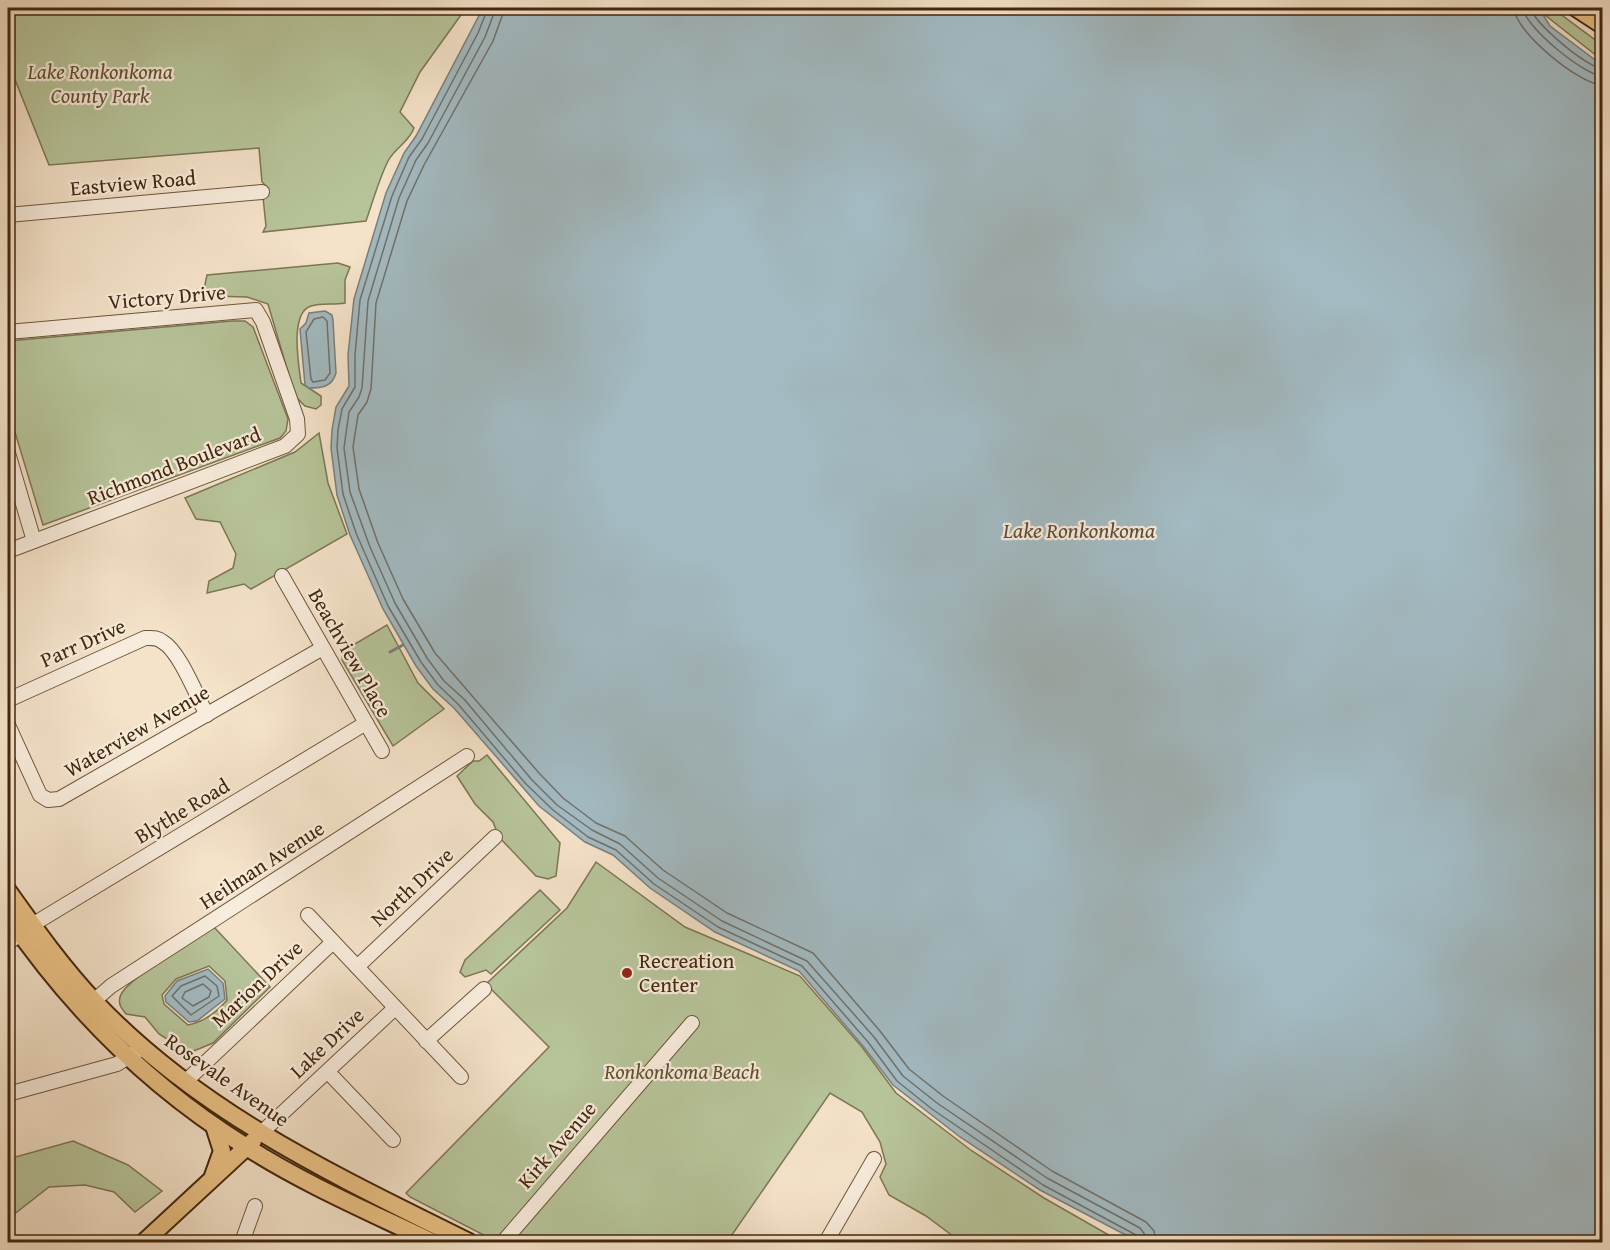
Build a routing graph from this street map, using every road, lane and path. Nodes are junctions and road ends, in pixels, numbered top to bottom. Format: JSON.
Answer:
{"nodes":[{"id":1,"x":1576,"y":8,"type":"edge"},
{"id":2,"x":1602,"y":26,"type":"edge"},
{"id":3,"x":262,"y":192,"type":"dead end"},
{"id":4,"x":8,"y":215,"type":"edge"},
{"id":5,"x":8,"y":332,"type":"edge"},
{"id":6,"x":281,"y":381,"type":"joint"},
{"id":7,"x":8,"y":453,"type":"edge"},
{"id":8,"x":34,"y":541,"type":"junction"},
{"id":9,"x":8,"y":551,"type":"edge"},
{"id":10,"x":282,"y":576,"type":"dead end"},
{"id":11,"x":321,"y":649,"type":"junction"},
{"id":12,"x":8,"y":700,"type":"edge"},
{"id":13,"x":207,"y":715,"type":"junction"},
{"id":14,"x":366,"y":723,"type":"junction"},
{"id":15,"x":8,"y":725,"type":"edge"},
{"id":16,"x":382,"y":751,"type":"dead end"},
{"id":17,"x":467,"y":756,"type":"dead end"},
{"id":18,"x":495,"y":837,"type":"dead end"},
{"id":19,"x":8,"y":891,"type":"edge"},
{"id":20,"x":308,"y":915,"type":"dead end"},
{"id":21,"x":8,"y":916,"type":"edge"},
{"id":22,"x":19,"y":933,"type":"edge"},
{"id":23,"x":333,"y":942,"type":"junction"},
{"id":24,"x":357,"y":967,"type":"junction"},
{"id":25,"x":484,"y":989,"type":"dead end"},
{"id":26,"x":88,"y":1006,"type":"junction"},
{"id":27,"x":395,"y":1008,"type":"junction"},
{"id":28,"x":692,"y":1023,"type":"dead end"},
{"id":29,"x":426,"y":1041,"type":"junction"},
{"id":30,"x":142,"y":1047,"type":"junction"},
{"id":31,"x":129,"y":1058,"type":"junction"},
{"id":32,"x":328,"y":1072,"type":"junction"},
{"id":33,"x":461,"y":1077,"type":"dead end"},
{"id":34,"x":185,"y":1083,"type":"junction"},
{"id":35,"x":8,"y":1094,"type":"edge"},
{"id":36,"x":214,"y":1126,"type":"junction"},
{"id":37,"x":261,"y":1134,"type":"junction"},
{"id":38,"x":393,"y":1140,"type":"dead end"},
{"id":39,"x":247,"y":1147,"type":"junction"},
{"id":40,"x":874,"y":1159,"type":"dead end"},
{"id":41,"x":212,"y":1179,"type":"junction"},
{"id":42,"x":255,"y":1206,"type":"dead end"},
{"id":43,"x":144,"y":1242,"type":"edge"},
{"id":44,"x":242,"y":1242,"type":"edge"},
{"id":45,"x":432,"y":1242,"type":"edge"},
{"id":46,"x":470,"y":1242,"type":"edge"},
{"id":47,"x":503,"y":1242,"type":"edge"},
{"id":48,"x":826,"y":1242,"type":"edge"}],
"edges":[{"from":1,"to":2,"type":"main road"},
{"from":3,"to":4,"type":"street","name":"Eastview Road"},
{"from":5,"to":6,"type":"street","name":"Victory Drive"},
{"from":6,"to":8,"type":"street","name":"Richmond Boulevard"},
{"from":7,"to":8,"type":"street"},
{"from":8,"to":9,"type":"street","name":"Richmond Boulevard"},
{"from":10,"to":11,"type":"street","name":"Beachview Place"},
{"from":11,"to":13,"type":"street","name":"Waterview Avenue"},
{"from":11,"to":14,"type":"street","name":"Beachview Place"},
{"from":12,"to":13,"type":"street","name":"Parr Drive"},
{"from":13,"to":15,"type":"street","name":"Waterview Avenue"},
{"from":14,"to":16,"type":"street","name":"Beachview Place"},
{"from":14,"to":22,"type":"street","name":"Blythe Road"},
{"from":17,"to":26,"type":"street","name":"Heilman Avenue"},
{"from":18,"to":24,"type":"street","name":"North Drive"},
{"from":19,"to":22,"type":"main road","name":"Rosevale Avenue"},
{"from":20,"to":23,"type":"street"},
{"from":21,"to":22,"type":"main road","name":"Rosevale Avenue"},
{"from":22,"to":26,"type":"main road","name":"Rosevale Avenue"},
{"from":23,"to":24,"type":"street"},
{"from":23,"to":34,"type":"street","name":"Marion Drive"},
{"from":24,"to":27,"type":"street"},
{"from":25,"to":29,"type":"street"},
{"from":26,"to":30,"type":"main road","name":"Rosevale Avenue"},
{"from":26,"to":31,"type":"main road","name":"Rosevale Avenue"},
{"from":27,"to":29,"type":"street"},
{"from":27,"to":32,"type":"street","name":"Lake Drive"},
{"from":28,"to":47,"type":"street","name":"Kirk Avenue"},
{"from":29,"to":33,"type":"street"},
{"from":30,"to":31,"type":"street"},
{"from":30,"to":34,"type":"main road","name":"Rosevale Avenue"},
{"from":31,"to":35,"type":"street"},
{"from":31,"to":36,"type":"main road","name":"Rosevale Avenue"},
{"from":32,"to":37,"type":"street","name":"Lake Drive"},
{"from":32,"to":38,"type":"street"},
{"from":34,"to":37,"type":"main road","name":"Rosevale Avenue"},
{"from":36,"to":39,"type":"main road","name":"Rosevale Avenue"},
{"from":36,"to":41,"type":"main road"},
{"from":37,"to":39,"type":"main road"},
{"from":37,"to":46,"type":"main road","name":"Rosevale Avenue"},
{"from":39,"to":41,"type":"main road"},
{"from":39,"to":45,"type":"main road","name":"Rosevale Avenue"},
{"from":40,"to":48,"type":"street"},
{"from":41,"to":43,"type":"main road"},
{"from":42,"to":44,"type":"street"}]}
